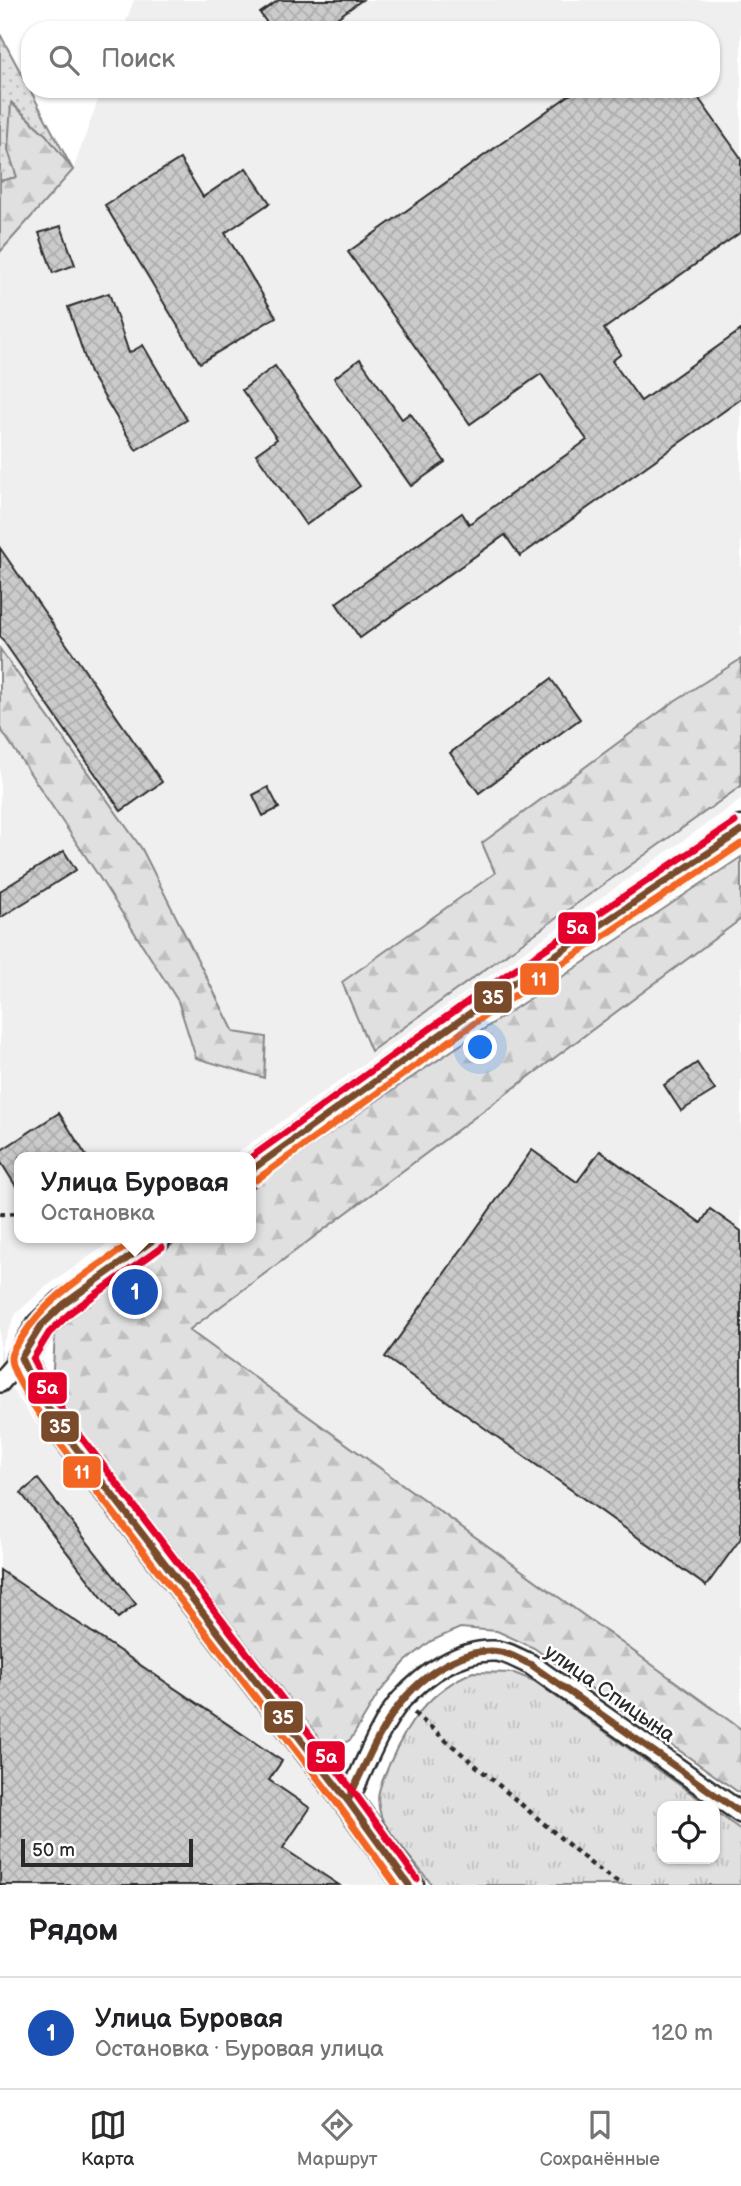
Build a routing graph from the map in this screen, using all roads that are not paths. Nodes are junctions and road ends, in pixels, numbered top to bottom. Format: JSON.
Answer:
{"nodes":[{"id":1,"x":741,"y":831,"type":"edge"},
{"id":2,"x":256,"y":1167,"type":"edge"},
{"id":3,"x":149,"y":1243,"type":"edge"},
{"id":4,"x":21,"y":1358,"type":"junction"},
{"id":5,"x":0,"y":1382,"type":"edge"},
{"id":6,"x":348,"y":1801,"type":"junction"},
{"id":7,"x":741,"y":1813,"type":"edge"},
{"id":8,"x":409,"y":1885,"type":"edge"}],
"edges":[{"from":1,"to":2,"type":"main road"},
{"from":3,"to":4,"type":"main road"},
{"from":4,"to":5,"type":"street"},
{"from":4,"to":6,"type":"main road"},
{"from":6,"to":7,"type":"street","name":"улица Спицына"},
{"from":6,"to":8,"type":"main road"}]}
